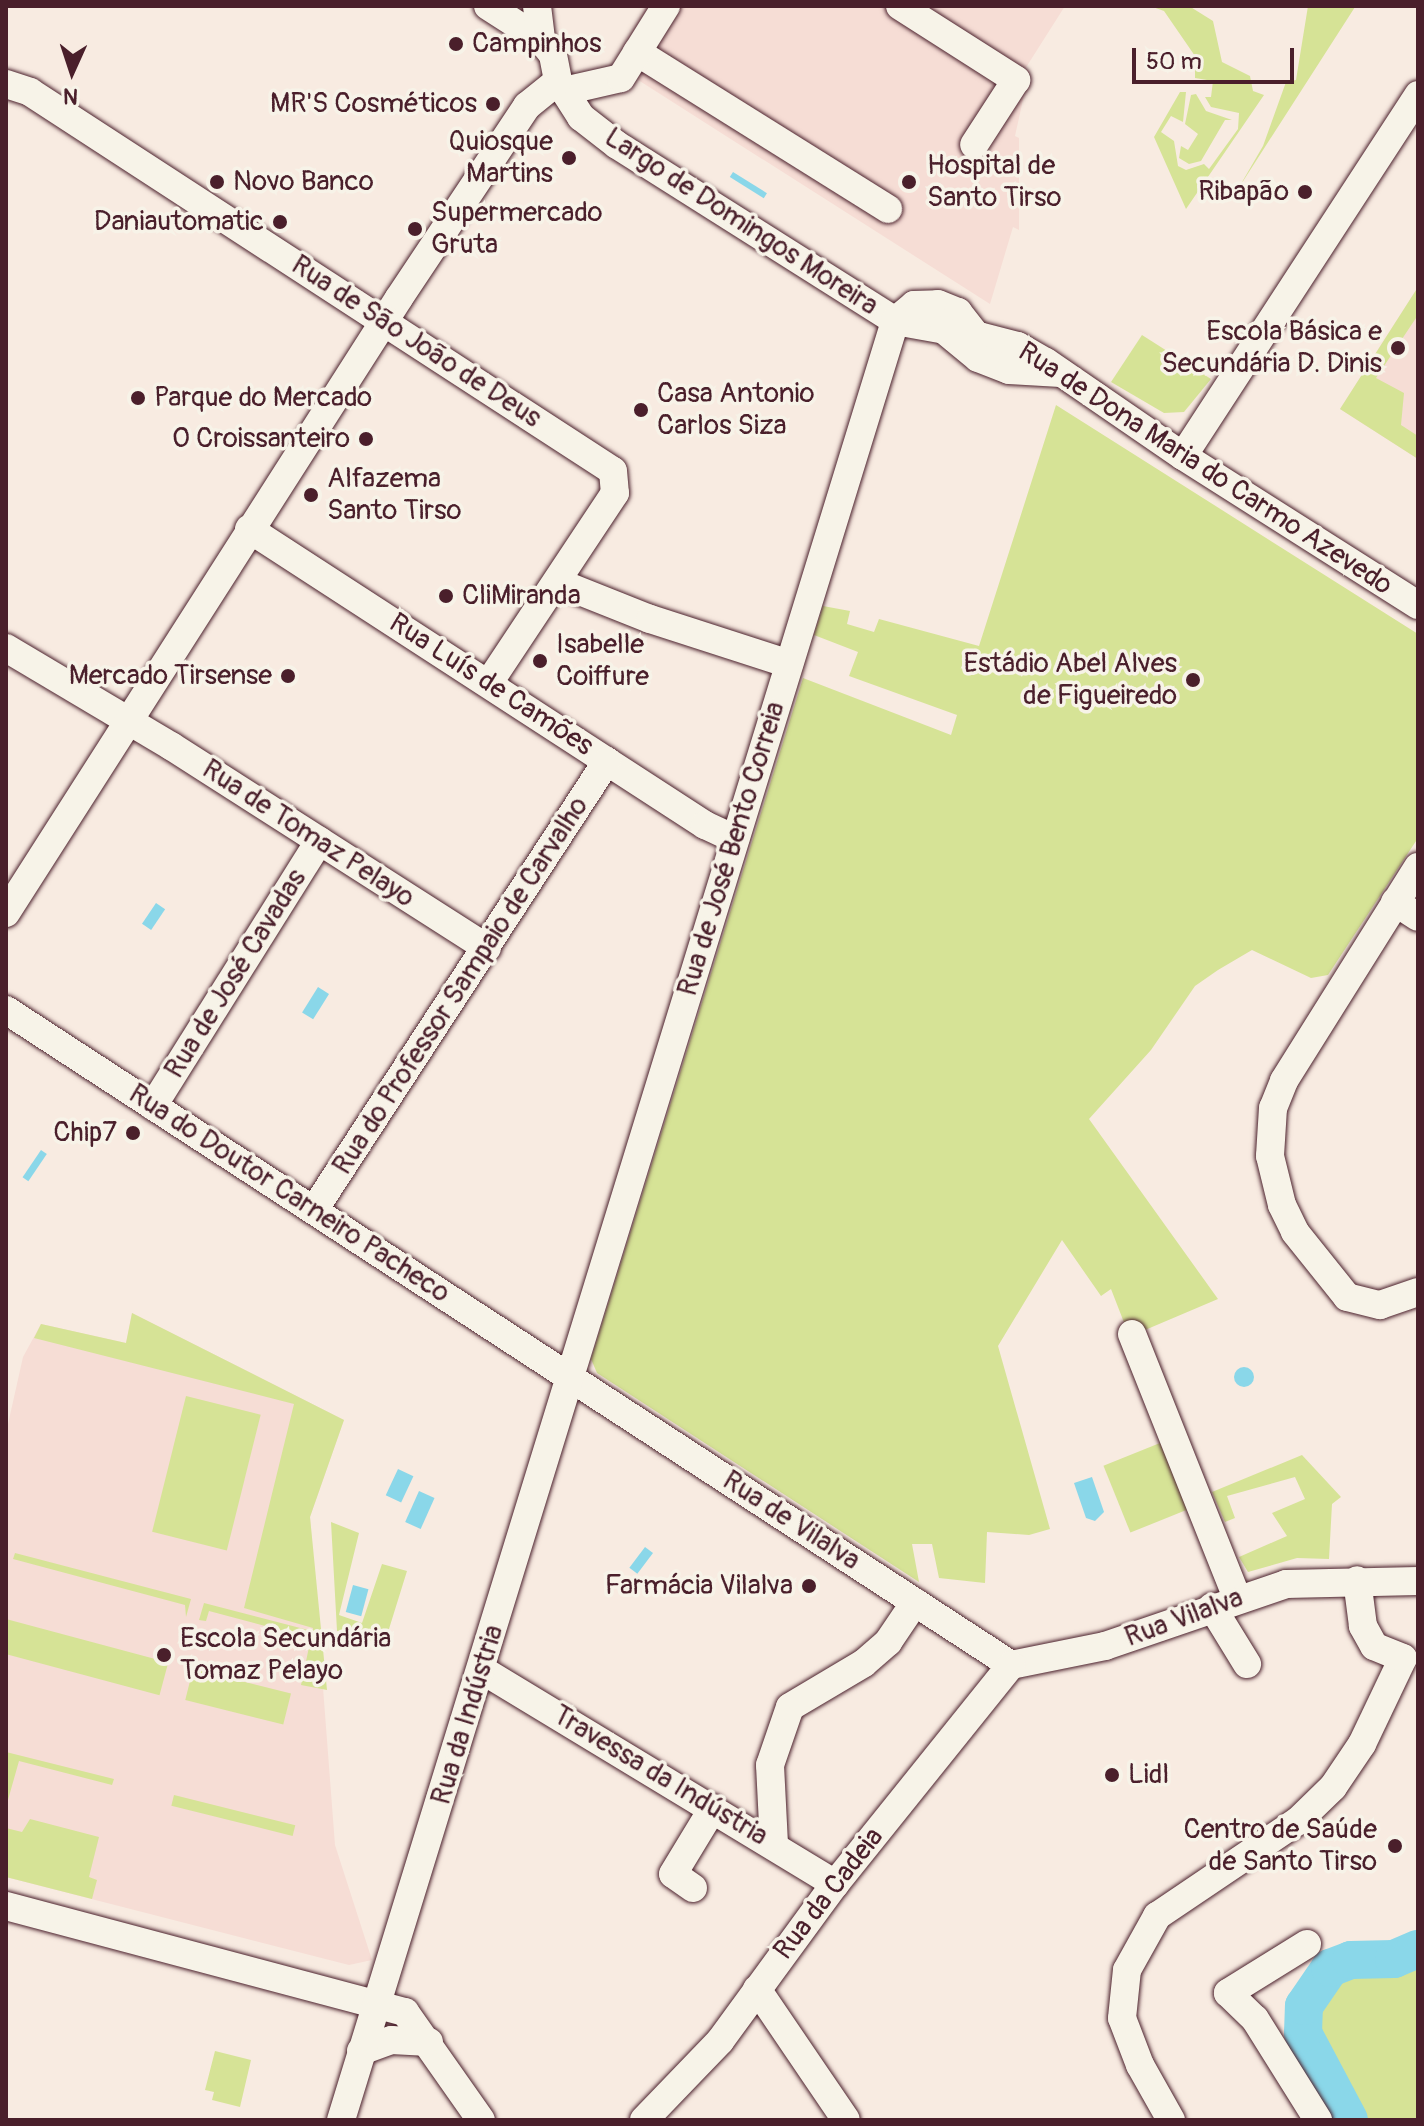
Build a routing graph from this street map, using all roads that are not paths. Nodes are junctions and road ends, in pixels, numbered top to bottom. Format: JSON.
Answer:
{"nodes":[{"id":1,"x":488,"y":6,"type":"edge"},
{"id":2,"x":537,"y":6,"type":"edge"},
{"id":3,"x":666,"y":6,"type":"edge"},
{"id":4,"x":900,"y":6,"type":"edge"},
{"id":5,"x":541,"y":40,"type":"junction"},
{"id":6,"x":637,"y":52,"type":"junction"},
{"id":7,"x":6,"y":84,"type":"edge"},
{"id":8,"x":561,"y":86,"type":"junction"},
{"id":9,"x":1418,"y":95,"type":"edge"},
{"id":10,"x":974,"y":145,"type":"dead end"},
{"id":11,"x":888,"y":209,"type":"dead end"},
{"id":12,"x":895,"y":321,"type":"junction"},
{"id":13,"x":383,"y":323,"type":"junction"},
{"id":14,"x":943,"y":329,"type":"junction"},
{"id":15,"x":976,"y":335,"type":"junction"},
{"id":16,"x":1063,"y":373,"type":"junction"},
{"id":17,"x":1183,"y":456,"type":"junction"},
{"id":18,"x":249,"y":529,"type":"junction"},
{"id":19,"x":557,"y":582,"type":"junction"},
{"id":20,"x":1418,"y":605,"type":"edge"},
{"id":21,"x":6,"y":648,"type":"edge"},
{"id":22,"x":789,"y":664,"type":"junction"},
{"id":23,"x":489,"y":683,"type":"junction"},
{"id":24,"x":129,"y":720,"type":"junction"},
{"id":25,"x":607,"y":761,"type":"junction"},
{"id":26,"x":735,"y":839,"type":"junction"},
{"id":27,"x":319,"y":841,"type":"junction"},
{"id":28,"x":1418,"y":867,"type":"edge"},
{"id":29,"x":1407,"y":910,"type":"edge"},
{"id":30,"x":6,"y":913,"type":"edge"},
{"id":31,"x":487,"y":948,"type":"junction"},
{"id":32,"x":6,"y":1010,"type":"edge"},
{"id":33,"x":153,"y":1106,"type":"junction"},
{"id":34,"x":314,"y":1210,"type":"junction"},
{"id":35,"x":1418,"y":1292,"type":"edge"},
{"id":36,"x":1132,"y":1334,"type":"dead end"},
{"id":37,"x":571,"y":1378,"type":"junction"},
{"id":38,"x":1357,"y":1580,"type":"junction"},
{"id":39,"x":1418,"y":1581,"type":"edge"},
{"id":40,"x":915,"y":1602,"type":"junction"},
{"id":41,"x":1224,"y":1602,"type":"junction"},
{"id":42,"x":1411,"y":1656,"type":"edge"},
{"id":43,"x":1247,"y":1664,"type":"dead end"},
{"id":44,"x":1011,"y":1665,"type":"junction"},
{"id":45,"x":482,"y":1670,"type":"junction"},
{"id":46,"x":713,"y":1808,"type":"junction"},
{"id":47,"x":774,"y":1844,"type":"junction"},
{"id":48,"x":835,"y":1884,"type":"junction"},
{"id":49,"x":693,"y":1888,"type":"dead end"},
{"id":50,"x":6,"y":1906,"type":"edge"},
{"id":51,"x":1307,"y":1944,"type":"dead end"},
{"id":52,"x":757,"y":1989,"type":"junction"},
{"id":53,"x":377,"y":2002,"type":"junction"},
{"id":54,"x":429,"y":2042,"type":"junction"},
{"id":55,"x":361,"y":2051,"type":"junction"},
{"id":56,"x":341,"y":2120,"type":"edge"},
{"id":57,"x":481,"y":2120,"type":"edge"},
{"id":58,"x":644,"y":2120,"type":"edge"},
{"id":59,"x":846,"y":2120,"type":"edge"},
{"id":60,"x":1171,"y":2120,"type":"edge"},
{"id":61,"x":1318,"y":2120,"type":"edge"}],
"edges":[{"from":1,"to":5,"type":"street"},
{"from":2,"to":5,"type":"street","name":"Largo de Domingos Moreira"},
{"from":3,"to":6,"type":"street"},
{"from":4,"to":10,"type":"street"},
{"from":5,"to":8,"type":"street","name":"Largo de Domingos Moreira"},
{"from":6,"to":8,"type":"street"},
{"from":6,"to":11,"type":"street"},
{"from":7,"to":13,"type":"street","name":"Rua de São João de Deus"},
{"from":8,"to":12,"type":"street","name":"Largo de Domingos Moreira"},
{"from":8,"to":13,"type":"street"},
{"from":9,"to":17,"type":"street"},
{"from":12,"to":14,"type":"street","name":"Rua de Dona Maria do Carmo Azevedo"},
{"from":12,"to":15,"type":"street","name":"Largo de Domingos Moreira"},
{"from":12,"to":22,"type":"street","name":"Rua de José Bento Correia"},
{"from":13,"to":18,"type":"street"},
{"from":13,"to":19,"type":"street","name":"Rua de São João de Deus"},
{"from":14,"to":15,"type":"street","name":"Rua de Dona Maria do Carmo Azevedo"},
{"from":14,"to":16,"type":"street"},
{"from":15,"to":16,"type":"street","name":"Rua de Dona Maria do Carmo Azevedo"},
{"from":16,"to":17,"type":"street","name":"Rua de Dona Maria do Carmo Azevedo"},
{"from":17,"to":20,"type":"street","name":"Rua de Dona Maria do Carmo Azevedo"},
{"from":18,"to":23,"type":"street","name":"Rua Luís de Camões"},
{"from":18,"to":24,"type":"street"},
{"from":19,"to":22,"type":"street"},
{"from":19,"to":23,"type":"street","name":"Rua de São João de Deus"},
{"from":21,"to":24,"type":"street","name":"Rua de Tomaz Pelayo"},
{"from":22,"to":26,"type":"street","name":"Rua de José Bento Correia"},
{"from":23,"to":25,"type":"street","name":"Rua Luís de Camões"},
{"from":24,"to":27,"type":"street","name":"Rua de Tomaz Pelayo"},
{"from":24,"to":30,"type":"street"},
{"from":25,"to":26,"type":"street","name":"Rua Luís de Camões"},
{"from":25,"to":31,"type":"street","name":"Rua do Professor Sampaio de Carvalho"},
{"from":26,"to":37,"type":"street","name":"Rua de José Bento Correia"},
{"from":27,"to":31,"type":"street","name":"Rua de Tomaz Pelayo"},
{"from":27,"to":33,"type":"street","name":"Rua de José Cavadas"},
{"from":28,"to":29,"type":"street"},
{"from":29,"to":35,"type":"street"},
{"from":31,"to":34,"type":"street","name":"Rua do Professor Sampaio de Carvalho"},
{"from":32,"to":33,"type":"street","name":"Rua do Doutor Carneiro Pacheco"},
{"from":33,"to":34,"type":"street","name":"Rua do Doutor Carneiro Pacheco"},
{"from":34,"to":37,"type":"street","name":"Rua do Doutor Carneiro Pacheco"},
{"from":36,"to":41,"type":"street"},
{"from":37,"to":40,"type":"street","name":"Rua de Vilalva"},
{"from":37,"to":45,"type":"street","name":"Rua da Indústria"},
{"from":38,"to":39,"type":"street","name":"Rua Vilalva"},
{"from":38,"to":41,"type":"street","name":"Rua Vilalva"},
{"from":38,"to":42,"type":"street"},
{"from":40,"to":44,"type":"street","name":"Rua de Vilalva"},
{"from":40,"to":47,"type":"street"},
{"from":41,"to":43,"type":"street"},
{"from":41,"to":44,"type":"street","name":"Rua Vilalva"},
{"from":42,"to":60,"type":"street"},
{"from":44,"to":48,"type":"street","name":"Rua da Cadeia"},
{"from":45,"to":46,"type":"street","name":"Travessa da Indústria"},
{"from":45,"to":53,"type":"street","name":"Rua da Indústria"},
{"from":46,"to":47,"type":"street","name":"Travessa da Indústria"},
{"from":46,"to":49,"type":"street"},
{"from":47,"to":48,"type":"street","name":"Travessa da Indústria"},
{"from":48,"to":52,"type":"street","name":"Rua da Cadeia"},
{"from":50,"to":53,"type":"street"},
{"from":51,"to":61,"type":"street"},
{"from":52,"to":58,"type":"street","name":"Rua da Cadeia"},
{"from":52,"to":59,"type":"street"},
{"from":53,"to":54,"type":"street"},
{"from":53,"to":55,"type":"street","name":"Rua da Indústria"},
{"from":54,"to":55,"type":"street"},
{"from":54,"to":57,"type":"street"},
{"from":55,"to":56,"type":"street","name":"Rua da Indústria"}]}
